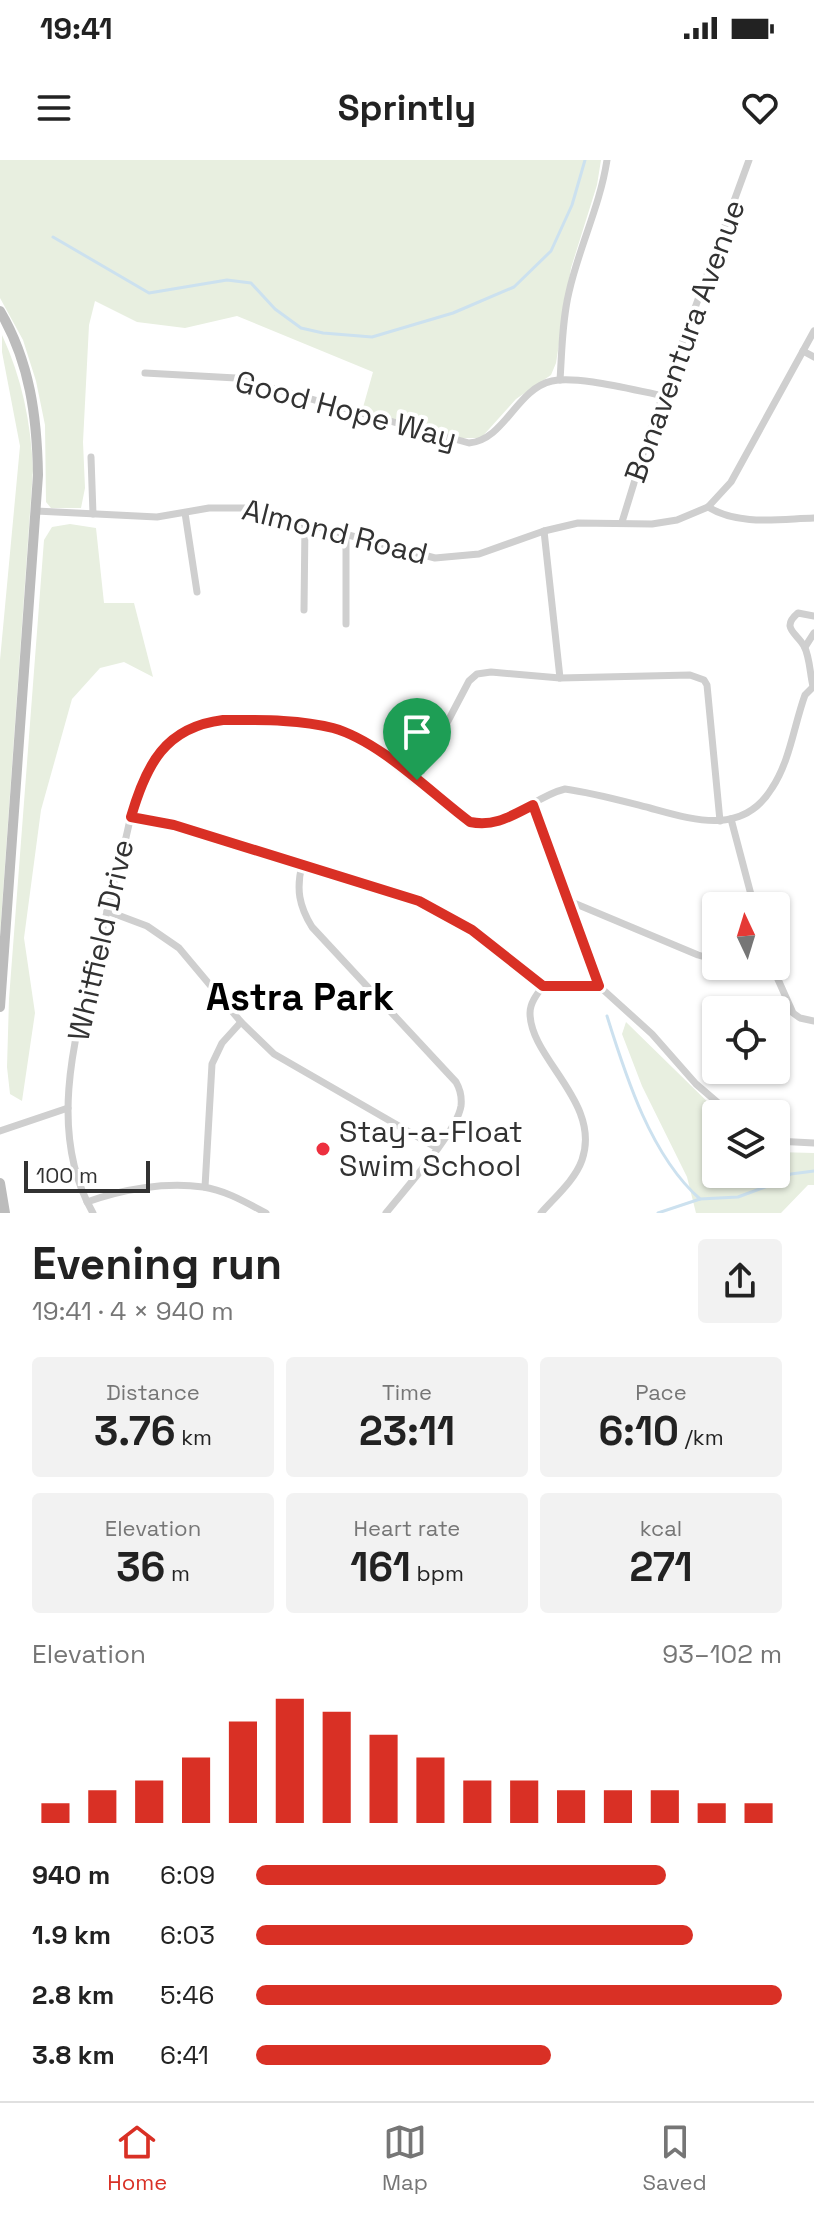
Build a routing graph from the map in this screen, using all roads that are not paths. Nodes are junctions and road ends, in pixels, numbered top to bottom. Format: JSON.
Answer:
{"nodes":[{"id":1,"x":607,"y":160,"type":"edge"},
{"id":2,"x":749,"y":160,"type":"edge"},
{"id":3,"x":0,"y":311,"type":"edge"},
{"id":4,"x":814,"y":331,"type":"edge"},
{"id":5,"x":803,"y":351,"type":"junction"},
{"id":6,"x":814,"y":357,"type":"edge"},
{"id":7,"x":145,"y":373,"type":"dead end"},
{"id":8,"x":560,"y":380,"type":"junction"},
{"id":9,"x":665,"y":396,"type":"junction"},
{"id":10,"x":91,"y":457,"type":"dead end"},
{"id":11,"x":708,"y":507,"type":"junction"},
{"id":12,"x":36,"y":511,"type":"junction"},
{"id":13,"x":185,"y":513,"type":"junction"},
{"id":14,"x":93,"y":514,"type":"junction"},
{"id":15,"x":814,"y":518,"type":"edge"},
{"id":16,"x":622,"y":522,"type":"junction"},
{"id":17,"x":305,"y":523,"type":"junction"},
{"id":18,"x":544,"y":531,"type":"junction"},
{"id":19,"x":346,"y":535,"type":"junction"},
{"id":20,"x":197,"y":592,"type":"dead end"},
{"id":21,"x":304,"y":610,"type":"dead end"},
{"id":22,"x":814,"y":616,"type":"edge"},
{"id":23,"x":346,"y":624,"type":"dead end"},
{"id":24,"x":814,"y":633,"type":"edge"},
{"id":25,"x":805,"y":647,"type":"junction"},
{"id":26,"x":560,"y":678,"type":"junction"},
{"id":27,"x":813,"y":686,"type":"edge"},
{"id":28,"x":417,"y":780,"type":"junction"},
{"id":29,"x":533,"y":805,"type":"junction"},
{"id":30,"x":131,"y":817,"type":"junction"},
{"id":31,"x":731,"y":819,"type":"junction"},
{"id":32,"x":720,"y":821,"type":"junction"},
{"id":33,"x":302,"y":865,"type":"junction"},
{"id":34,"x":750,"y":892,"type":"edge"},
{"id":35,"x":569,"y":901,"type":"junction"},
{"id":36,"x":107,"y":911,"type":"junction"},
{"id":37,"x":702,"y":956,"type":"edge"},
{"id":38,"x":778,"y":980,"type":"edge"},
{"id":39,"x":543,"y":986,"type":"junction"},
{"id":40,"x":599,"y":986,"type":"junction"},
{"id":41,"x":0,"y":1007,"type":"edge"},
{"id":42,"x":814,"y":1021,"type":"edge"},
{"id":43,"x":241,"y":1022,"type":"junction"},
{"id":44,"x":715,"y":1100,"type":"edge"},
{"id":45,"x":68,"y":1108,"type":"junction"},
{"id":46,"x":0,"y":1131,"type":"edge"},
{"id":47,"x":790,"y":1142,"type":"edge"},
{"id":48,"x":814,"y":1143,"type":"edge"},
{"id":49,"x":437,"y":1148,"type":"junction"},
{"id":50,"x":0,"y":1183,"type":"edge"},
{"id":51,"x":205,"y":1187,"type":"junction"},
{"id":52,"x":87,"y":1202,"type":"junction"},
{"id":53,"x":5,"y":1213,"type":"edge"},
{"id":54,"x":93,"y":1213,"type":"edge"},
{"id":55,"x":266,"y":1213,"type":"edge"},
{"id":56,"x":386,"y":1213,"type":"edge"},
{"id":57,"x":541,"y":1213,"type":"edge"}],
"edges":[{"from":1,"to":8,"type":"street"},
{"from":2,"to":9,"type":"street","name":"Bonaventura Avenue"},
{"from":3,"to":12,"type":"main road"},
{"from":4,"to":5,"type":"street","name":"Almond Road"},
{"from":5,"to":6,"type":"street"},
{"from":5,"to":11,"type":"street","name":"Almond Road"},
{"from":7,"to":8,"type":"street","name":"Good Hope Way"},
{"from":8,"to":9,"type":"street"},
{"from":9,"to":16,"type":"street","name":"Bonaventura Avenue"},
{"from":10,"to":14,"type":"street"},
{"from":11,"to":15,"type":"street"},
{"from":11,"to":16,"type":"street","name":"Almond Road"},
{"from":12,"to":14,"type":"street","name":"Almond Road"},
{"from":12,"to":41,"type":"main road"},
{"from":13,"to":14,"type":"street","name":"Almond Road"},
{"from":13,"to":17,"type":"street","name":"Almond Road"},
{"from":13,"to":20,"type":"street"},
{"from":16,"to":18,"type":"street","name":"Almond Road"},
{"from":17,"to":19,"type":"street","name":"Almond Road"},
{"from":17,"to":21,"type":"street"},
{"from":18,"to":19,"type":"street","name":"Almond Road"},
{"from":18,"to":26,"type":"street"},
{"from":19,"to":23,"type":"street"},
{"from":22,"to":25,"type":"street"},
{"from":24,"to":25,"type":"street"},
{"from":25,"to":27,"type":"street"},
{"from":26,"to":28,"type":"street"},
{"from":26,"to":32,"type":"street"},
{"from":27,"to":31,"type":"street"},
{"from":28,"to":29,"type":"street","name":"Whitfield Drive"},
{"from":28,"to":30,"type":"street","name":"Whitfield Drive"},
{"from":29,"to":32,"type":"street"},
{"from":29,"to":35,"type":"street"},
{"from":30,"to":33,"type":"street"},
{"from":30,"to":36,"type":"street","name":"Whitfield Drive"},
{"from":31,"to":32,"type":"street"},
{"from":31,"to":34,"type":"street"},
{"from":33,"to":39,"type":"street"},
{"from":33,"to":49,"type":"street"},
{"from":35,"to":37,"type":"street"},
{"from":35,"to":40,"type":"street"},
{"from":36,"to":43,"type":"street"},
{"from":36,"to":45,"type":"street","name":"Whitfield Drive"},
{"from":38,"to":42,"type":"street"},
{"from":39,"to":40,"type":"street"},
{"from":39,"to":57,"type":"street"},
{"from":40,"to":44,"type":"street"},
{"from":43,"to":49,"type":"street"},
{"from":43,"to":51,"type":"street"},
{"from":45,"to":46,"type":"street"},
{"from":45,"to":52,"type":"street","name":"Whitfield Drive"},
{"from":47,"to":48,"type":"street"},
{"from":49,"to":56,"type":"street"},
{"from":50,"to":53,"type":"main road"},
{"from":51,"to":52,"type":"street"},
{"from":51,"to":55,"type":"street"},
{"from":52,"to":54,"type":"street","name":"Whitfield Drive"}]}
